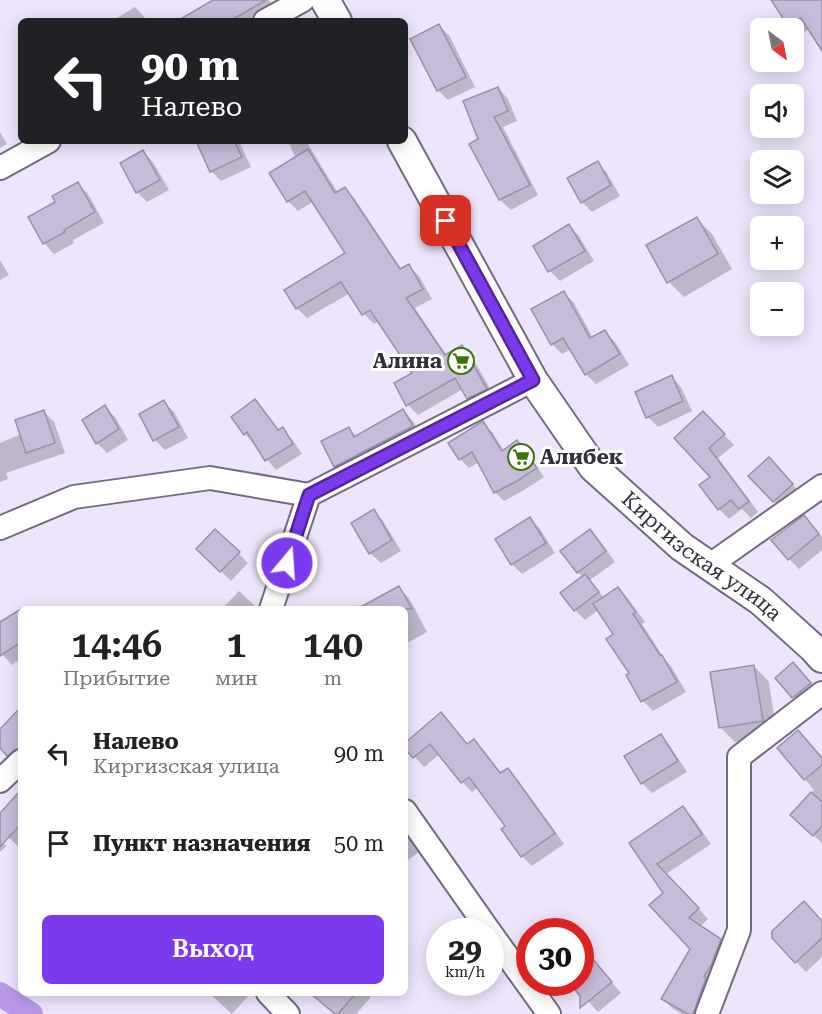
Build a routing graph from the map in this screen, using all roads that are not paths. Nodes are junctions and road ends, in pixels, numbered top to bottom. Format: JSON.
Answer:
{"nodes":[{"id":1,"x":303,"y":0,"type":"edge"},
{"id":2,"x":325,"y":0,"type":"edge"},
{"id":3,"x":270,"y":18,"type":"edge"},
{"id":4,"x":335,"y":18,"type":"edge"},
{"id":5,"x":44,"y":144,"type":"edge"},
{"id":6,"x":404,"y":144,"type":"edge"},
{"id":7,"x":0,"y":168,"type":"edge"},
{"id":8,"x":533,"y":380,"type":"junction"},
{"id":9,"x":822,"y":486,"type":"edge"},
{"id":10,"x":309,"y":495,"type":"junction"},
{"id":11,"x":0,"y":528,"type":"edge"},
{"id":12,"x":710,"y":565,"type":"junction"},
{"id":13,"x":272,"y":606,"type":"edge"},
{"id":14,"x":822,"y":658,"type":"edge"},
{"id":15,"x":822,"y":693,"type":"edge"},
{"id":16,"x":408,"y":815,"type":"edge"},
{"id":17,"x":480,"y":918,"type":"edge"},
{"id":18,"x":504,"y":951,"type":"edge"},
{"id":19,"x":271,"y":996,"type":"edge"},
{"id":20,"x":288,"y":1014,"type":"edge"},
{"id":21,"x":549,"y":1014,"type":"edge"},
{"id":22,"x":707,"y":1014,"type":"edge"}],
"edges":[{"from":1,"to":3,"type":"street"},
{"from":2,"to":4,"type":"main road"},
{"from":5,"to":7,"type":"street"},
{"from":6,"to":8,"type":"main road","name":"Киргизская улица"},
{"from":8,"to":10,"type":"street"},
{"from":8,"to":12,"type":"main road","name":"Киргизская улица"},
{"from":9,"to":12,"type":"street"},
{"from":10,"to":11,"type":"street"},
{"from":10,"to":13,"type":"street"},
{"from":12,"to":14,"type":"main road","name":"Киргизская улица"},
{"from":15,"to":22,"type":"street"},
{"from":16,"to":17,"type":"street"},
{"from":18,"to":21,"type":"street"},
{"from":19,"to":20,"type":"street"}]}
